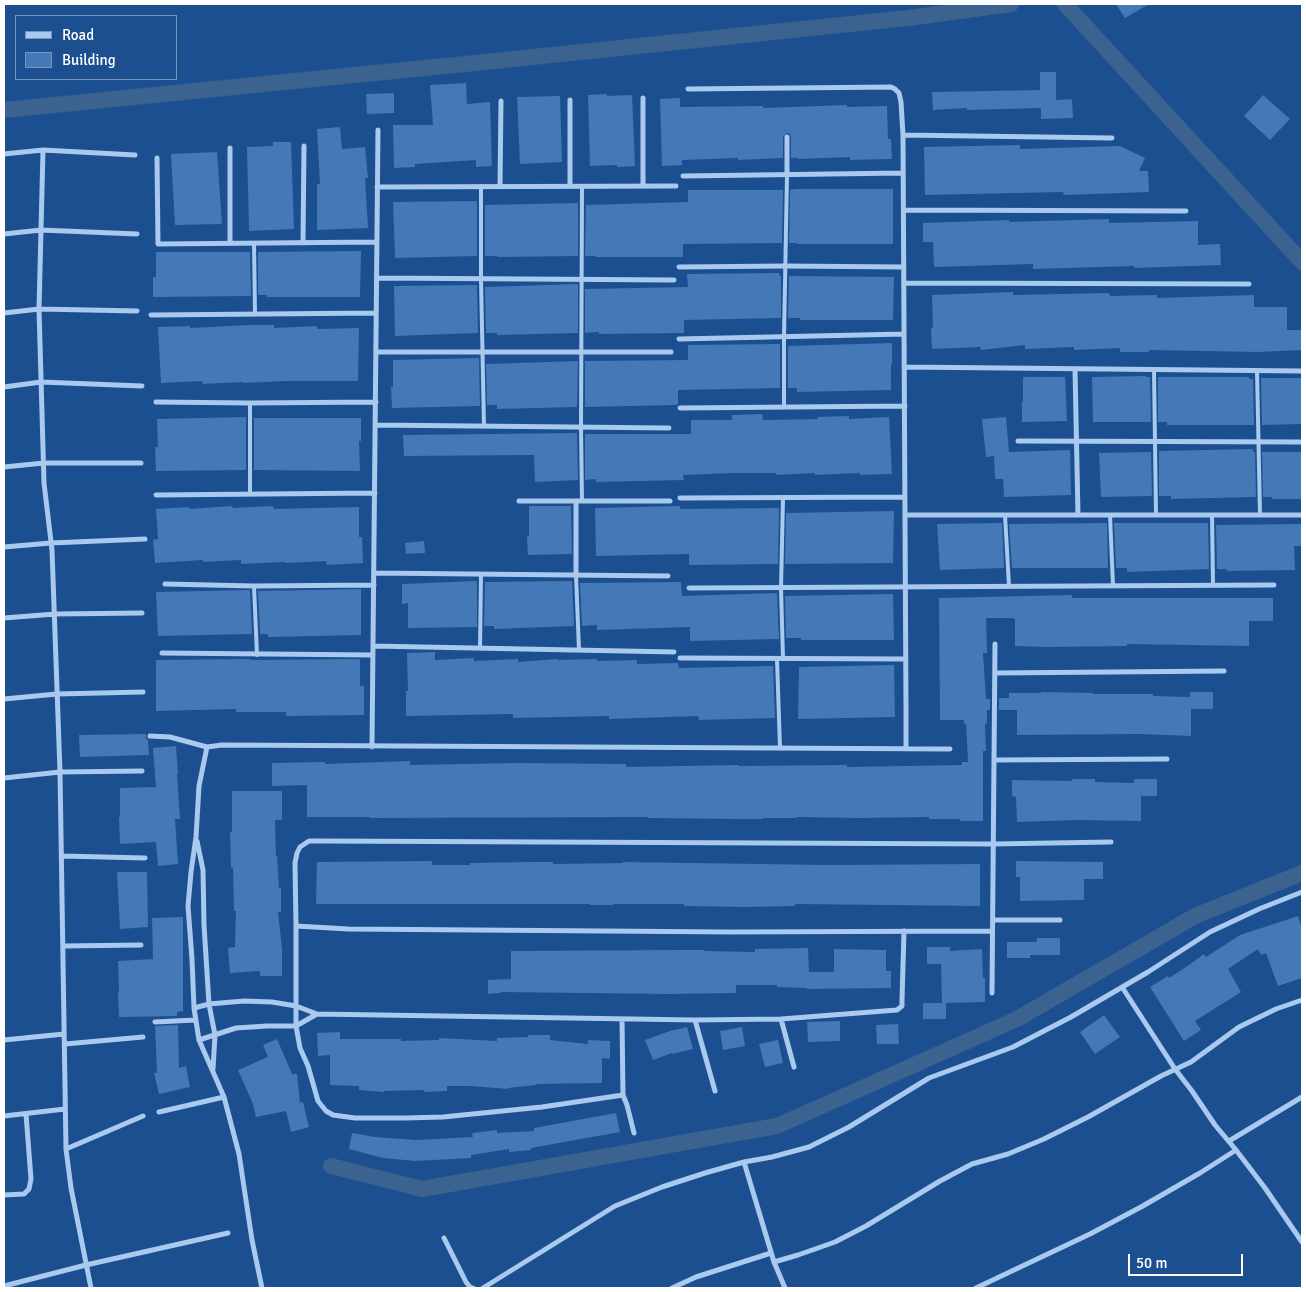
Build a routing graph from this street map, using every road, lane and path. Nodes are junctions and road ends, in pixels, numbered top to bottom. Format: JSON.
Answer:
{"nodes":[{"id":1,"x":688,"y":89,"type":"dead end"},
{"id":2,"x":643,"y":98,"type":"dead end"},
{"id":3,"x":570,"y":100,"type":"dead end"},
{"id":4,"x":501,"y":101,"type":"dead end"},
{"id":5,"x":378,"y":130,"type":"dead end"},
{"id":6,"x":903,"y":135,"type":"junction"},
{"id":7,"x":787,"y":137,"type":"dead end"},
{"id":8,"x":1112,"y":138,"type":"dead end"},
{"id":9,"x":304,"y":146,"type":"dead end"},
{"id":10,"x":230,"y":148,"type":"dead end"},
{"id":11,"x":43,"y":150,"type":"junction"},
{"id":12,"x":4,"y":154,"type":"edge"},
{"id":13,"x":135,"y":154,"type":"dead end"},
{"id":14,"x":157,"y":158,"type":"dead end"},
{"id":15,"x":903,"y":173,"type":"junction"},
{"id":16,"x":788,"y":175,"type":"junction"},
{"id":17,"x":683,"y":176,"type":"dead end"},
{"id":18,"x":481,"y":186,"type":"junction"},
{"id":19,"x":500,"y":186,"type":"junction"},
{"id":20,"x":570,"y":186,"type":"junction"},
{"id":21,"x":582,"y":186,"type":"junction"},
{"id":22,"x":643,"y":186,"type":"junction"},
{"id":23,"x":676,"y":186,"type":"dead end"},
{"id":24,"x":378,"y":187,"type":"junction"},
{"id":25,"x":904,"y":210,"type":"junction"},
{"id":26,"x":1186,"y":211,"type":"dead end"},
{"id":27,"x":41,"y":230,"type":"junction"},
{"id":28,"x":4,"y":234,"type":"edge"},
{"id":29,"x":137,"y":234,"type":"dead end"},
{"id":30,"x":377,"y":242,"type":"junction"},
{"id":31,"x":230,"y":243,"type":"junction"},
{"id":32,"x":254,"y":243,"type":"junction"},
{"id":33,"x":304,"y":243,"type":"junction"},
{"id":34,"x":785,"y":266,"type":"junction"},
{"id":35,"x":904,"y":267,"type":"junction"},
{"id":36,"x":679,"y":268,"type":"dead end"},
{"id":37,"x":376,"y":278,"type":"junction"},
{"id":38,"x":481,"y":279,"type":"junction"},
{"id":39,"x":582,"y":279,"type":"junction"},
{"id":40,"x":674,"y":280,"type":"dead end"},
{"id":41,"x":904,"y":283,"type":"junction"},
{"id":42,"x":1249,"y":284,"type":"dead end"},
{"id":43,"x":39,"y":309,"type":"junction"},
{"id":44,"x":137,"y":311,"type":"dead end"},
{"id":45,"x":4,"y":313,"type":"edge"},
{"id":46,"x":376,"y":313,"type":"junction"},
{"id":47,"x":255,"y":314,"type":"junction"},
{"id":48,"x":151,"y":315,"type":"dead end"},
{"id":49,"x":904,"y":334,"type":"junction"},
{"id":50,"x":784,"y":337,"type":"junction"},
{"id":51,"x":679,"y":339,"type":"dead end"},
{"id":52,"x":376,"y":352,"type":"junction"},
{"id":53,"x":482,"y":352,"type":"junction"},
{"id":54,"x":582,"y":352,"type":"junction"},
{"id":55,"x":671,"y":352,"type":"dead end"},
{"id":56,"x":904,"y":367,"type":"junction"},
{"id":57,"x":1075,"y":369,"type":"junction"},
{"id":58,"x":1154,"y":370,"type":"junction"},
{"id":59,"x":1257,"y":370,"type":"junction"},
{"id":60,"x":1302,"y":371,"type":"edge"},
{"id":61,"x":41,"y":382,"type":"junction"},
{"id":62,"x":142,"y":386,"type":"dead end"},
{"id":63,"x":4,"y":387,"type":"edge"},
{"id":64,"x":156,"y":402,"type":"dead end"},
{"id":65,"x":376,"y":402,"type":"junction"},
{"id":66,"x":250,"y":403,"type":"junction"},
{"id":67,"x":905,"y":406,"type":"junction"},
{"id":68,"x":784,"y":407,"type":"junction"},
{"id":69,"x":680,"y":408,"type":"dead end"},
{"id":70,"x":375,"y":425,"type":"junction"},
{"id":71,"x":484,"y":426,"type":"junction"},
{"id":72,"x":581,"y":427,"type":"junction"},
{"id":73,"x":669,"y":428,"type":"dead end"},
{"id":74,"x":1018,"y":441,"type":"dead end"},
{"id":75,"x":1077,"y":442,"type":"junction"},
{"id":76,"x":1155,"y":442,"type":"junction"},
{"id":77,"x":1259,"y":442,"type":"junction"},
{"id":78,"x":1302,"y":442,"type":"edge"},
{"id":79,"x":44,"y":463,"type":"junction"},
{"id":80,"x":141,"y":463,"type":"dead end"},
{"id":81,"x":4,"y":467,"type":"edge"},
{"id":82,"x":375,"y":493,"type":"junction"},
{"id":83,"x":250,"y":494,"type":"junction"},
{"id":84,"x":156,"y":495,"type":"dead end"},
{"id":85,"x":905,"y":497,"type":"junction"},
{"id":86,"x":680,"y":498,"type":"dead end"},
{"id":87,"x":783,"y":498,"type":"junction"},
{"id":88,"x":519,"y":501,"type":"dead end"},
{"id":89,"x":579,"y":501,"type":"junction"},
{"id":90,"x":670,"y":501,"type":"dead end"},
{"id":91,"x":905,"y":515,"type":"junction"},
{"id":92,"x":1005,"y":515,"type":"junction"},
{"id":93,"x":1078,"y":515,"type":"junction"},
{"id":94,"x":1110,"y":515,"type":"junction"},
{"id":95,"x":1156,"y":515,"type":"junction"},
{"id":96,"x":1212,"y":515,"type":"junction"},
{"id":97,"x":1260,"y":515,"type":"junction"},
{"id":98,"x":1302,"y":516,"type":"edge"},
{"id":99,"x":144,"y":539,"type":"dead end"},
{"id":100,"x":51,"y":543,"type":"junction"},
{"id":101,"x":4,"y":547,"type":"edge"},
{"id":102,"x":374,"y":574,"type":"junction"},
{"id":103,"x":481,"y":574,"type":"junction"},
{"id":104,"x":576,"y":575,"type":"junction"},
{"id":105,"x":668,"y":576,"type":"dead end"},
{"id":106,"x":165,"y":584,"type":"dead end"},
{"id":107,"x":374,"y":585,"type":"junction"},
{"id":108,"x":1213,"y":585,"type":"junction"},
{"id":109,"x":1274,"y":585,"type":"dead end"},
{"id":110,"x":254,"y":586,"type":"junction"},
{"id":111,"x":1009,"y":586,"type":"junction"},
{"id":112,"x":1113,"y":586,"type":"junction"},
{"id":113,"x":906,"y":587,"type":"junction"},
{"id":114,"x":689,"y":588,"type":"dead end"},
{"id":115,"x":782,"y":588,"type":"junction"},
{"id":116,"x":142,"y":613,"type":"dead end"},
{"id":117,"x":55,"y":614,"type":"junction"},
{"id":118,"x":4,"y":618,"type":"edge"},
{"id":119,"x":994,"y":644,"type":"dead end"},
{"id":120,"x":373,"y":646,"type":"junction"},
{"id":121,"x":480,"y":648,"type":"junction"},
{"id":122,"x":579,"y":650,"type":"junction"},
{"id":123,"x":674,"y":652,"type":"dead end"},
{"id":124,"x":162,"y":653,"type":"dead end"},
{"id":125,"x":257,"y":655,"type":"junction"},
{"id":126,"x":373,"y":655,"type":"junction"},
{"id":127,"x":680,"y":658,"type":"dead end"},
{"id":128,"x":780,"y":659,"type":"junction"},
{"id":129,"x":906,"y":659,"type":"junction"},
{"id":130,"x":1224,"y":671,"type":"dead end"},
{"id":131,"x":994,"y":673,"type":"junction"},
{"id":132,"x":143,"y":692,"type":"dead end"},
{"id":133,"x":57,"y":694,"type":"junction"},
{"id":134,"x":4,"y":699,"type":"edge"},
{"id":135,"x":150,"y":736,"type":"dead end"},
{"id":136,"x":207,"y":747,"type":"junction"},
{"id":137,"x":372,"y":747,"type":"junction"},
{"id":138,"x":780,"y":748,"type":"junction"},
{"id":139,"x":906,"y":748,"type":"junction"},
{"id":140,"x":950,"y":749,"type":"dead end"},
{"id":141,"x":1166,"y":759,"type":"dead end"},
{"id":142,"x":994,"y":760,"type":"junction"},
{"id":143,"x":142,"y":771,"type":"dead end"},
{"id":144,"x":60,"y":772,"type":"junction"},
{"id":145,"x":4,"y":778,"type":"edge"},
{"id":146,"x":196,"y":837,"type":"junction"},
{"id":147,"x":1111,"y":842,"type":"dead end"},
{"id":148,"x":993,"y":844,"type":"junction"},
{"id":149,"x":62,"y":856,"type":"junction"},
{"id":150,"x":145,"y":858,"type":"dead end"},
{"id":151,"x":1302,"y":892,"type":"edge"},
{"id":152,"x":992,"y":920,"type":"junction"},
{"id":153,"x":1060,"y":920,"type":"dead end"},
{"id":154,"x":296,"y":926,"type":"junction"},
{"id":155,"x":904,"y":931,"type":"junction"},
{"id":156,"x":992,"y":931,"type":"junction"},
{"id":157,"x":141,"y":945,"type":"dead end"},
{"id":158,"x":63,"y":946,"type":"junction"},
{"id":159,"x":1122,"y":987,"type":"junction"},
{"id":160,"x":992,"y":993,"type":"dead end"},
{"id":161,"x":1302,"y":1000,"type":"edge"},
{"id":162,"x":209,"y":1004,"type":"junction"},
{"id":163,"x":296,"y":1006,"type":"junction"},
{"id":164,"x":194,"y":1008,"type":"junction"},
{"id":165,"x":317,"y":1014,"type":"junction"},
{"id":166,"x":781,"y":1018,"type":"junction"},
{"id":167,"x":622,"y":1019,"type":"junction"},
{"id":168,"x":195,"y":1020,"type":"junction"},
{"id":169,"x":695,"y":1020,"type":"junction"},
{"id":170,"x":155,"y":1022,"type":"dead end"},
{"id":171,"x":296,"y":1026,"type":"junction"},
{"id":172,"x":64,"y":1034,"type":"junction"},
{"id":173,"x":215,"y":1035,"type":"junction"},
{"id":174,"x":144,"y":1037,"type":"dead end"},
{"id":175,"x":4,"y":1040,"type":"edge"},
{"id":176,"x":199,"y":1040,"type":"junction"},
{"id":177,"x":65,"y":1044,"type":"junction"},
{"id":178,"x":794,"y":1067,"type":"dead end"},
{"id":179,"x":1175,"y":1069,"type":"junction"},
{"id":180,"x":213,"y":1072,"type":"junction"},
{"id":181,"x":715,"y":1091,"type":"dead end"},
{"id":182,"x":623,"y":1095,"type":"junction"},
{"id":183,"x":224,"y":1097,"type":"junction"},
{"id":184,"x":1302,"y":1097,"type":"edge"},
{"id":185,"x":65,"y":1109,"type":"junction"},
{"id":186,"x":159,"y":1112,"type":"dead end"},
{"id":187,"x":26,"y":1114,"type":"junction"},
{"id":188,"x":4,"y":1116,"type":"edge"},
{"id":189,"x":143,"y":1116,"type":"dead end"},
{"id":190,"x":634,"y":1133,"type":"dead end"},
{"id":191,"x":1229,"y":1141,"type":"junction"},
{"id":192,"x":66,"y":1149,"type":"junction"},
{"id":193,"x":1236,"y":1150,"type":"junction"},
{"id":194,"x":744,"y":1162,"type":"junction"},
{"id":195,"x":4,"y":1195,"type":"edge"},
{"id":196,"x":228,"y":1233,"type":"dead end"},
{"id":197,"x":444,"y":1238,"type":"dead end"},
{"id":198,"x":1302,"y":1242,"type":"edge"},
{"id":199,"x":770,"y":1253,"type":"junction"},
{"id":200,"x":774,"y":1262,"type":"junction"},
{"id":201,"x":86,"y":1264,"type":"junction"},
{"id":202,"x":4,"y":1286,"type":"edge"},
{"id":203,"x":91,"y":1288,"type":"edge"},
{"id":204,"x":262,"y":1288,"type":"edge"},
{"id":205,"x":473,"y":1288,"type":"edge"},
{"id":206,"x":483,"y":1288,"type":"edge"},
{"id":207,"x":672,"y":1288,"type":"edge"},
{"id":208,"x":785,"y":1288,"type":"edge"},
{"id":209,"x":976,"y":1288,"type":"edge"}],
"edges":[{"from":1,"to":6,"type":"street"},
{"from":2,"to":22,"type":"street"},
{"from":3,"to":20,"type":"street"},
{"from":4,"to":19,"type":"street"},
{"from":5,"to":24,"type":"street"},
{"from":6,"to":8,"type":"street"},
{"from":6,"to":15,"type":"street"},
{"from":7,"to":16,"type":"street"},
{"from":9,"to":33,"type":"street"},
{"from":10,"to":31,"type":"street"},
{"from":11,"to":12,"type":"street"},
{"from":11,"to":13,"type":"street"},
{"from":11,"to":27,"type":"street"},
{"from":14,"to":31,"type":"street"},
{"from":15,"to":16,"type":"street"},
{"from":15,"to":25,"type":"street"},
{"from":16,"to":17,"type":"street"},
{"from":16,"to":34,"type":"lane"},
{"from":18,"to":19,"type":"street"},
{"from":18,"to":24,"type":"street"},
{"from":18,"to":38,"type":"lane"},
{"from":19,"to":20,"type":"street"},
{"from":20,"to":21,"type":"street"},
{"from":21,"to":22,"type":"street"},
{"from":21,"to":39,"type":"lane"},
{"from":22,"to":23,"type":"street"},
{"from":24,"to":30,"type":"street"},
{"from":25,"to":26,"type":"street"},
{"from":25,"to":35,"type":"street"},
{"from":27,"to":28,"type":"street"},
{"from":27,"to":29,"type":"street"},
{"from":27,"to":43,"type":"street"},
{"from":30,"to":33,"type":"street"},
{"from":30,"to":37,"type":"street"},
{"from":31,"to":32,"type":"street"},
{"from":32,"to":33,"type":"street"},
{"from":32,"to":47,"type":"lane"},
{"from":34,"to":35,"type":"street"},
{"from":34,"to":36,"type":"street"},
{"from":34,"to":50,"type":"lane"},
{"from":35,"to":41,"type":"street"},
{"from":37,"to":38,"type":"street"},
{"from":37,"to":46,"type":"street"},
{"from":38,"to":39,"type":"street"},
{"from":38,"to":53,"type":"lane"},
{"from":39,"to":40,"type":"street"},
{"from":39,"to":54,"type":"lane"},
{"from":41,"to":42,"type":"street"},
{"from":41,"to":49,"type":"street"},
{"from":43,"to":44,"type":"street"},
{"from":43,"to":45,"type":"street"},
{"from":43,"to":61,"type":"street"},
{"from":46,"to":47,"type":"street"},
{"from":46,"to":52,"type":"street"},
{"from":47,"to":48,"type":"street"},
{"from":49,"to":50,"type":"street"},
{"from":49,"to":56,"type":"street"},
{"from":50,"to":51,"type":"street"},
{"from":50,"to":68,"type":"lane"},
{"from":52,"to":53,"type":"street"},
{"from":52,"to":65,"type":"street"},
{"from":53,"to":54,"type":"street"},
{"from":53,"to":71,"type":"lane"},
{"from":54,"to":55,"type":"street"},
{"from":54,"to":72,"type":"lane"},
{"from":56,"to":57,"type":"street"},
{"from":56,"to":67,"type":"street"},
{"from":57,"to":58,"type":"street"},
{"from":57,"to":75,"type":"street"},
{"from":58,"to":59,"type":"street"},
{"from":58,"to":76,"type":"lane"},
{"from":59,"to":60,"type":"street"},
{"from":59,"to":77,"type":"lane"},
{"from":61,"to":62,"type":"street"},
{"from":61,"to":63,"type":"street"},
{"from":61,"to":79,"type":"street"},
{"from":64,"to":66,"type":"street"},
{"from":65,"to":66,"type":"street"},
{"from":65,"to":70,"type":"street"},
{"from":66,"to":83,"type":"lane"},
{"from":67,"to":68,"type":"street"},
{"from":67,"to":85,"type":"street"},
{"from":68,"to":69,"type":"street"},
{"from":70,"to":71,"type":"street"},
{"from":70,"to":82,"type":"street"},
{"from":71,"to":72,"type":"street"},
{"from":72,"to":73,"type":"street"},
{"from":72,"to":89,"type":"lane"},
{"from":74,"to":75,"type":"street"},
{"from":75,"to":76,"type":"street"},
{"from":75,"to":93,"type":"street"},
{"from":76,"to":77,"type":"street"},
{"from":76,"to":95,"type":"lane"},
{"from":77,"to":78,"type":"street"},
{"from":77,"to":97,"type":"lane"},
{"from":79,"to":80,"type":"street"},
{"from":79,"to":81,"type":"street"},
{"from":79,"to":100,"type":"street"},
{"from":82,"to":83,"type":"street"},
{"from":82,"to":102,"type":"street"},
{"from":83,"to":84,"type":"street"},
{"from":85,"to":87,"type":"street"},
{"from":85,"to":91,"type":"street"},
{"from":86,"to":87,"type":"street"},
{"from":87,"to":115,"type":"lane"},
{"from":88,"to":89,"type":"street"},
{"from":89,"to":90,"type":"street"},
{"from":89,"to":104,"type":"street"},
{"from":91,"to":92,"type":"street"},
{"from":91,"to":113,"type":"street"},
{"from":92,"to":93,"type":"street"},
{"from":92,"to":111,"type":"lane"},
{"from":93,"to":94,"type":"street"},
{"from":94,"to":95,"type":"street"},
{"from":94,"to":112,"type":"lane"},
{"from":95,"to":96,"type":"street"},
{"from":96,"to":97,"type":"street"},
{"from":96,"to":108,"type":"lane"},
{"from":97,"to":98,"type":"street"},
{"from":99,"to":100,"type":"street"},
{"from":100,"to":101,"type":"street"},
{"from":100,"to":117,"type":"street"},
{"from":102,"to":103,"type":"street"},
{"from":102,"to":107,"type":"street"},
{"from":103,"to":104,"type":"street"},
{"from":103,"to":121,"type":"lane"},
{"from":104,"to":105,"type":"street"},
{"from":104,"to":122,"type":"lane"},
{"from":106,"to":110,"type":"street"},
{"from":107,"to":110,"type":"street"},
{"from":107,"to":120,"type":"street"},
{"from":108,"to":109,"type":"street"},
{"from":108,"to":112,"type":"street"},
{"from":110,"to":125,"type":"lane"},
{"from":111,"to":112,"type":"street"},
{"from":111,"to":113,"type":"street"},
{"from":113,"to":115,"type":"street"},
{"from":113,"to":129,"type":"street"},
{"from":114,"to":115,"type":"street"},
{"from":115,"to":128,"type":"lane"},
{"from":116,"to":117,"type":"street"},
{"from":117,"to":118,"type":"street"},
{"from":117,"to":133,"type":"street"},
{"from":119,"to":131,"type":"street"},
{"from":120,"to":121,"type":"street"},
{"from":120,"to":126,"type":"street"},
{"from":121,"to":122,"type":"street"},
{"from":122,"to":123,"type":"street"},
{"from":124,"to":125,"type":"street"},
{"from":125,"to":126,"type":"street"},
{"from":126,"to":137,"type":"street"},
{"from":127,"to":128,"type":"street"},
{"from":128,"to":129,"type":"street"},
{"from":128,"to":138,"type":"lane"},
{"from":129,"to":139,"type":"street"},
{"from":130,"to":131,"type":"street"},
{"from":131,"to":142,"type":"street"},
{"from":132,"to":133,"type":"street"},
{"from":133,"to":134,"type":"street"},
{"from":133,"to":144,"type":"street"},
{"from":135,"to":136,"type":"street"},
{"from":136,"to":137,"type":"street"},
{"from":136,"to":146,"type":"street"},
{"from":137,"to":138,"type":"street"},
{"from":138,"to":139,"type":"street"},
{"from":139,"to":140,"type":"street"},
{"from":141,"to":142,"type":"street"},
{"from":142,"to":148,"type":"street"},
{"from":143,"to":144,"type":"street"},
{"from":144,"to":145,"type":"street"},
{"from":144,"to":149,"type":"street"},
{"from":146,"to":162,"type":"street"},
{"from":146,"to":164,"type":"street"},
{"from":147,"to":148,"type":"street"},
{"from":148,"to":152,"type":"street"},
{"from":148,"to":154,"type":"street"},
{"from":149,"to":150,"type":"street"},
{"from":149,"to":158,"type":"street"},
{"from":151,"to":159,"type":"street"},
{"from":152,"to":153,"type":"street"},
{"from":152,"to":156,"type":"street"},
{"from":154,"to":155,"type":"street"},
{"from":154,"to":163,"type":"street"},
{"from":155,"to":156,"type":"street"},
{"from":155,"to":166,"type":"street"},
{"from":156,"to":160,"type":"street"},
{"from":157,"to":158,"type":"street"},
{"from":158,"to":172,"type":"street"},
{"from":159,"to":179,"type":"street"},
{"from":159,"to":194,"type":"street"},
{"from":161,"to":179,"type":"street"},
{"from":162,"to":163,"type":"street"},
{"from":162,"to":164,"type":"street"},
{"from":162,"to":173,"type":"street"},
{"from":163,"to":165,"type":"street"},
{"from":163,"to":171,"type":"street"},
{"from":164,"to":168,"type":"street"},
{"from":165,"to":167,"type":"street"},
{"from":165,"to":171,"type":"street"},
{"from":166,"to":169,"type":"street"},
{"from":166,"to":178,"type":"street"},
{"from":167,"to":169,"type":"street"},
{"from":167,"to":182,"type":"street"},
{"from":168,"to":170,"type":"street"},
{"from":168,"to":176,"type":"street"},
{"from":169,"to":181,"type":"street"},
{"from":171,"to":173,"type":"street"},
{"from":171,"to":182,"type":"street"},
{"from":172,"to":175,"type":"street"},
{"from":172,"to":177,"type":"street"},
{"from":173,"to":176,"type":"street"},
{"from":173,"to":180,"type":"street"},
{"from":174,"to":177,"type":"street"},
{"from":176,"to":180,"type":"street"},
{"from":177,"to":185,"type":"street"},
{"from":179,"to":191,"type":"street"},
{"from":179,"to":200,"type":"street"},
{"from":180,"to":183,"type":"street"},
{"from":182,"to":190,"type":"street"},
{"from":183,"to":186,"type":"street"},
{"from":183,"to":204,"type":"street"},
{"from":184,"to":191,"type":"street"},
{"from":185,"to":187,"type":"street"},
{"from":185,"to":192,"type":"street"},
{"from":187,"to":188,"type":"street"},
{"from":187,"to":195,"type":"street"},
{"from":189,"to":192,"type":"street"},
{"from":191,"to":193,"type":"street"},
{"from":192,"to":201,"type":"street"},
{"from":193,"to":198,"type":"street"},
{"from":193,"to":209,"type":"street"},
{"from":194,"to":199,"type":"street"},
{"from":194,"to":206,"type":"street"},
{"from":196,"to":201,"type":"street"},
{"from":197,"to":205,"type":"street"},
{"from":199,"to":200,"type":"street"},
{"from":199,"to":207,"type":"street"},
{"from":200,"to":208,"type":"street"},
{"from":201,"to":202,"type":"street"},
{"from":201,"to":203,"type":"street"}]}
